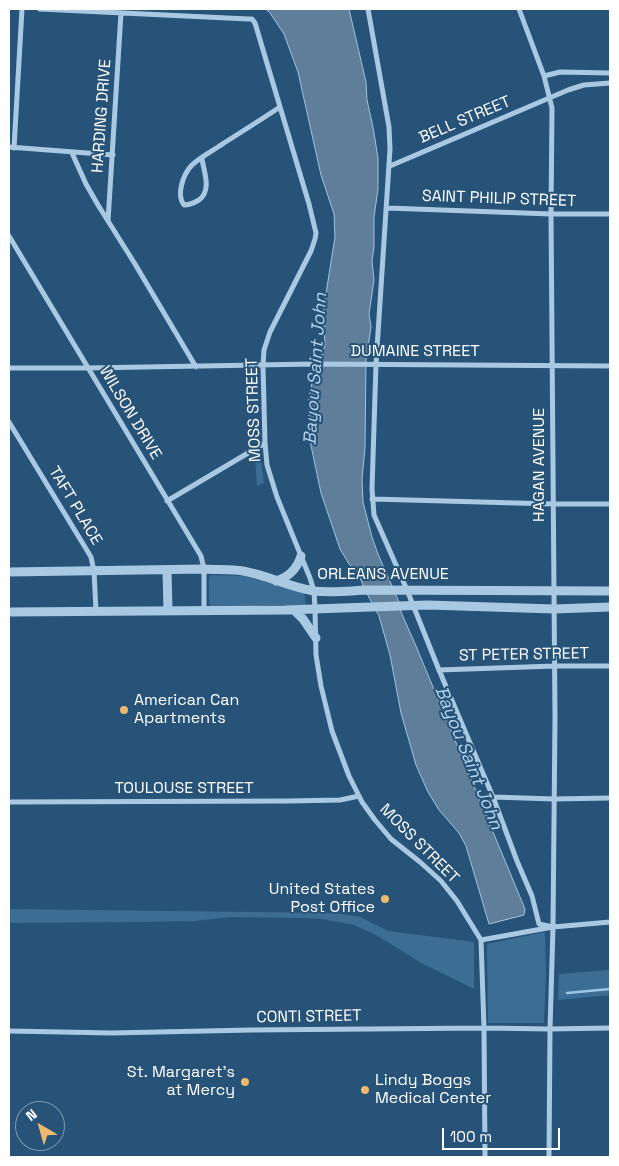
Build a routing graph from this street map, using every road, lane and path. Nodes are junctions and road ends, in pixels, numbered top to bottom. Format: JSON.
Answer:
{"nodes":[{"id":1,"x":22,"y":9,"type":"edge"},
{"id":2,"x":40,"y":9,"type":"edge"},
{"id":3,"x":368,"y":9,"type":"edge"},
{"id":4,"x":519,"y":9,"type":"edge"},
{"id":5,"x":121,"y":13,"type":"junction"},
{"id":6,"x":610,"y":73,"type":"edge"},
{"id":7,"x":544,"y":76,"type":"junction"},
{"id":8,"x":610,"y":83,"type":"edge"},
{"id":9,"x":550,"y":97,"type":"junction"},
{"id":10,"x":280,"y":107,"type":"junction"},
{"id":11,"x":12,"y":148,"type":"edge"},
{"id":12,"x":72,"y":152,"type":"junction"},
{"id":13,"x":113,"y":155,"type":"junction"},
{"id":14,"x":202,"y":158,"type":"junction"},
{"id":15,"x":390,"y":166,"type":"junction"},
{"id":16,"x":387,"y":208,"type":"junction"},
{"id":17,"x":551,"y":214,"type":"junction"},
{"id":18,"x":610,"y":214,"type":"edge"},
{"id":19,"x":108,"y":221,"type":"junction"},
{"id":20,"x":9,"y":236,"type":"edge"},
{"id":21,"x":376,"y":364,"type":"junction"},
{"id":22,"x":196,"y":366,"type":"junction"},
{"id":23,"x":263,"y":366,"type":"junction"},
{"id":24,"x":552,"y":366,"type":"junction"},
{"id":25,"x":610,"y":366,"type":"edge"},
{"id":26,"x":9,"y":368,"type":"edge"},
{"id":27,"x":88,"y":368,"type":"junction"},
{"id":28,"x":9,"y":422,"type":"edge"},
{"id":29,"x":265,"y":443,"type":"junction"},
{"id":30,"x":372,"y":499,"type":"junction"},
{"id":31,"x":167,"y":501,"type":"junction"},
{"id":32,"x":553,"y":504,"type":"junction"},
{"id":33,"x":610,"y":504,"type":"edge"},
{"id":34,"x":301,"y":556,"type":"junction"},
{"id":35,"x":204,"y":569,"type":"junction"},
{"id":36,"x":167,"y":570,"type":"junction"},
{"id":37,"x":94,"y":571,"type":"junction"},
{"id":38,"x":9,"y":572,"type":"edge"},
{"id":39,"x":276,"y":581,"type":"junction"},
{"id":40,"x":314,"y":590,"type":"junction"},
{"id":41,"x":402,"y":590,"type":"junction"},
{"id":42,"x":610,"y":590,"type":"edge"},
{"id":43,"x":554,"y":591,"type":"junction"},
{"id":44,"x":413,"y":606,"type":"junction"},
{"id":45,"x":610,"y":608,"type":"edge"},
{"id":46,"x":315,"y":609,"type":"junction"},
{"id":47,"x":554,"y":609,"type":"junction"},
{"id":48,"x":168,"y":610,"type":"junction"},
{"id":49,"x":204,"y":610,"type":"junction"},
{"id":50,"x":294,"y":610,"type":"junction"},
{"id":51,"x":96,"y":611,"type":"junction"},
{"id":52,"x":9,"y":612,"type":"edge"},
{"id":53,"x":316,"y":638,"type":"junction"},
{"id":54,"x":555,"y":666,"type":"junction"},
{"id":55,"x":610,"y":666,"type":"edge"},
{"id":56,"x":439,"y":670,"type":"junction"},
{"id":57,"x":359,"y":796,"type":"junction"},
{"id":58,"x":493,"y":797,"type":"junction"},
{"id":59,"x":610,"y":798,"type":"edge"},
{"id":60,"x":554,"y":799,"type":"junction"},
{"id":61,"x":9,"y":802,"type":"edge"},
{"id":62,"x":610,"y":922,"type":"edge"},
{"id":63,"x":553,"y":927,"type":"junction"},
{"id":64,"x":481,"y":940,"type":"junction"},
{"id":65,"x":484,"y":1028,"type":"junction"},
{"id":66,"x":610,"y":1028,"type":"edge"},
{"id":67,"x":550,"y":1029,"type":"junction"},
{"id":68,"x":9,"y":1030,"type":"edge"},
{"id":69,"x":484,"y":1157,"type":"edge"},
{"id":70,"x":549,"y":1157,"type":"edge"}],
"edges":[{"from":1,"to":11,"type":"street"},
{"from":2,"to":5,"type":"street","name":"MOSS STREET"},
{"from":3,"to":15,"type":"street"},
{"from":4,"to":7,"type":"street","name":"HAGAN AVENUE"},
{"from":5,"to":10,"type":"street","name":"MOSS STREET"},
{"from":5,"to":13,"type":"street","name":"HARDING DRIVE"},
{"from":6,"to":7,"type":"street"},
{"from":7,"to":9,"type":"street","name":"HAGAN AVENUE"},
{"from":8,"to":9,"type":"street","name":"BELL STREET"},
{"from":9,"to":15,"type":"street","name":"BELL STREET"},
{"from":9,"to":17,"type":"street","name":"HAGAN AVENUE"},
{"from":10,"to":14,"type":"street"},
{"from":10,"to":23,"type":"street","name":"MOSS STREET"},
{"from":11,"to":12,"type":"street"},
{"from":12,"to":13,"type":"street"},
{"from":12,"to":19,"type":"street","name":"HARDING DRIVE"},
{"from":13,"to":19,"type":"street","name":"HARDING DRIVE"},
{"from":14,"to":14,"type":"street"},
{"from":15,"to":16,"type":"street"},
{"from":16,"to":17,"type":"street","name":"SAINT PHILIP STREET"},
{"from":16,"to":21,"type":"street"},
{"from":17,"to":18,"type":"street","name":"SAINT PHILIP STREET"},
{"from":17,"to":24,"type":"street","name":"HAGAN AVENUE"},
{"from":19,"to":22,"type":"street","name":"HARDING DRIVE"},
{"from":20,"to":27,"type":"street","name":"WILSON DRIVE"},
{"from":21,"to":23,"type":"street","name":"DUMAINE STREET"},
{"from":21,"to":24,"type":"street","name":"DUMAINE STREET"},
{"from":21,"to":30,"type":"street"},
{"from":22,"to":23,"type":"street","name":"DUMAINE STREET"},
{"from":22,"to":27,"type":"street","name":"DUMAINE STREET"},
{"from":23,"to":29,"type":"street","name":"MOSS STREET"},
{"from":24,"to":25,"type":"street","name":"DUMAINE STREET"},
{"from":24,"to":32,"type":"street","name":"HAGAN AVENUE"},
{"from":26,"to":27,"type":"street","name":"DUMAINE STREET"},
{"from":27,"to":31,"type":"street","name":"WILSON DRIVE"},
{"from":28,"to":37,"type":"street","name":"TAFT PLACE"},
{"from":29,"to":31,"type":"street"},
{"from":29,"to":34,"type":"street","name":"MOSS STREET"},
{"from":30,"to":32,"type":"street"},
{"from":30,"to":41,"type":"street"},
{"from":31,"to":35,"type":"street","name":"WILSON DRIVE"},
{"from":32,"to":33,"type":"street"},
{"from":32,"to":43,"type":"street","name":"HAGAN AVENUE"},
{"from":34,"to":39,"type":"street"},
{"from":34,"to":40,"type":"street","name":"MOSS STREET"},
{"from":35,"to":36,"type":"street","name":"ORLEANS AVENUE"},
{"from":35,"to":39,"type":"street","name":"ORLEANS AVENUE"},
{"from":35,"to":49,"type":"street","name":"WILSON DRIVE"},
{"from":36,"to":37,"type":"street","name":"ORLEANS AVENUE"},
{"from":36,"to":48,"type":"street"},
{"from":37,"to":38,"type":"street","name":"ORLEANS AVENUE"},
{"from":37,"to":51,"type":"street","name":"TAFT PLACE"},
{"from":39,"to":40,"type":"street","name":"ORLEANS AVENUE"},
{"from":40,"to":41,"type":"street","name":"ORLEANS AVENUE"},
{"from":40,"to":46,"type":"street","name":"MOSS STREET"},
{"from":41,"to":43,"type":"street","name":"ORLEANS AVENUE"},
{"from":41,"to":44,"type":"street"},
{"from":42,"to":43,"type":"street","name":"ORLEANS AVENUE"},
{"from":43,"to":47,"type":"street","name":"HAGAN AVENUE"},
{"from":44,"to":46,"type":"street","name":"ORLEANS AVENUE"},
{"from":44,"to":47,"type":"street","name":"ORLEANS AVENUE"},
{"from":44,"to":56,"type":"street"},
{"from":45,"to":47,"type":"street","name":"ORLEANS AVENUE"},
{"from":46,"to":50,"type":"street","name":"ORLEANS AVENUE"},
{"from":46,"to":53,"type":"street","name":"MOSS STREET"},
{"from":47,"to":54,"type":"street","name":"HAGAN AVENUE"},
{"from":48,"to":49,"type":"street","name":"ORLEANS AVENUE"},
{"from":48,"to":51,"type":"street","name":"ORLEANS AVENUE"},
{"from":49,"to":50,"type":"street","name":"ORLEANS AVENUE"},
{"from":50,"to":53,"type":"street"},
{"from":51,"to":52,"type":"street","name":"ORLEANS AVENUE"},
{"from":53,"to":57,"type":"street","name":"MOSS STREET"},
{"from":54,"to":55,"type":"street","name":"ST PETER STREET"},
{"from":54,"to":56,"type":"street","name":"ST PETER STREET"},
{"from":54,"to":60,"type":"street","name":"HAGAN AVENUE"},
{"from":56,"to":58,"type":"street"},
{"from":57,"to":61,"type":"street","name":"TOULOUSE STREET"},
{"from":57,"to":64,"type":"street","name":"MOSS STREET"},
{"from":58,"to":60,"type":"street"},
{"from":58,"to":63,"type":"street"},
{"from":59,"to":60,"type":"street"},
{"from":60,"to":63,"type":"street","name":"HAGAN AVENUE"},
{"from":62,"to":63,"type":"street"},
{"from":63,"to":64,"type":"street"},
{"from":63,"to":67,"type":"street","name":"HAGAN AVENUE"},
{"from":64,"to":65,"type":"street"},
{"from":65,"to":67,"type":"street","name":"CONTI STREET"},
{"from":65,"to":68,"type":"street","name":"CONTI STREET"},
{"from":65,"to":69,"type":"street"},
{"from":66,"to":67,"type":"street","name":"CONTI STREET"},
{"from":67,"to":70,"type":"street","name":"HAGAN AVENUE"}]}
